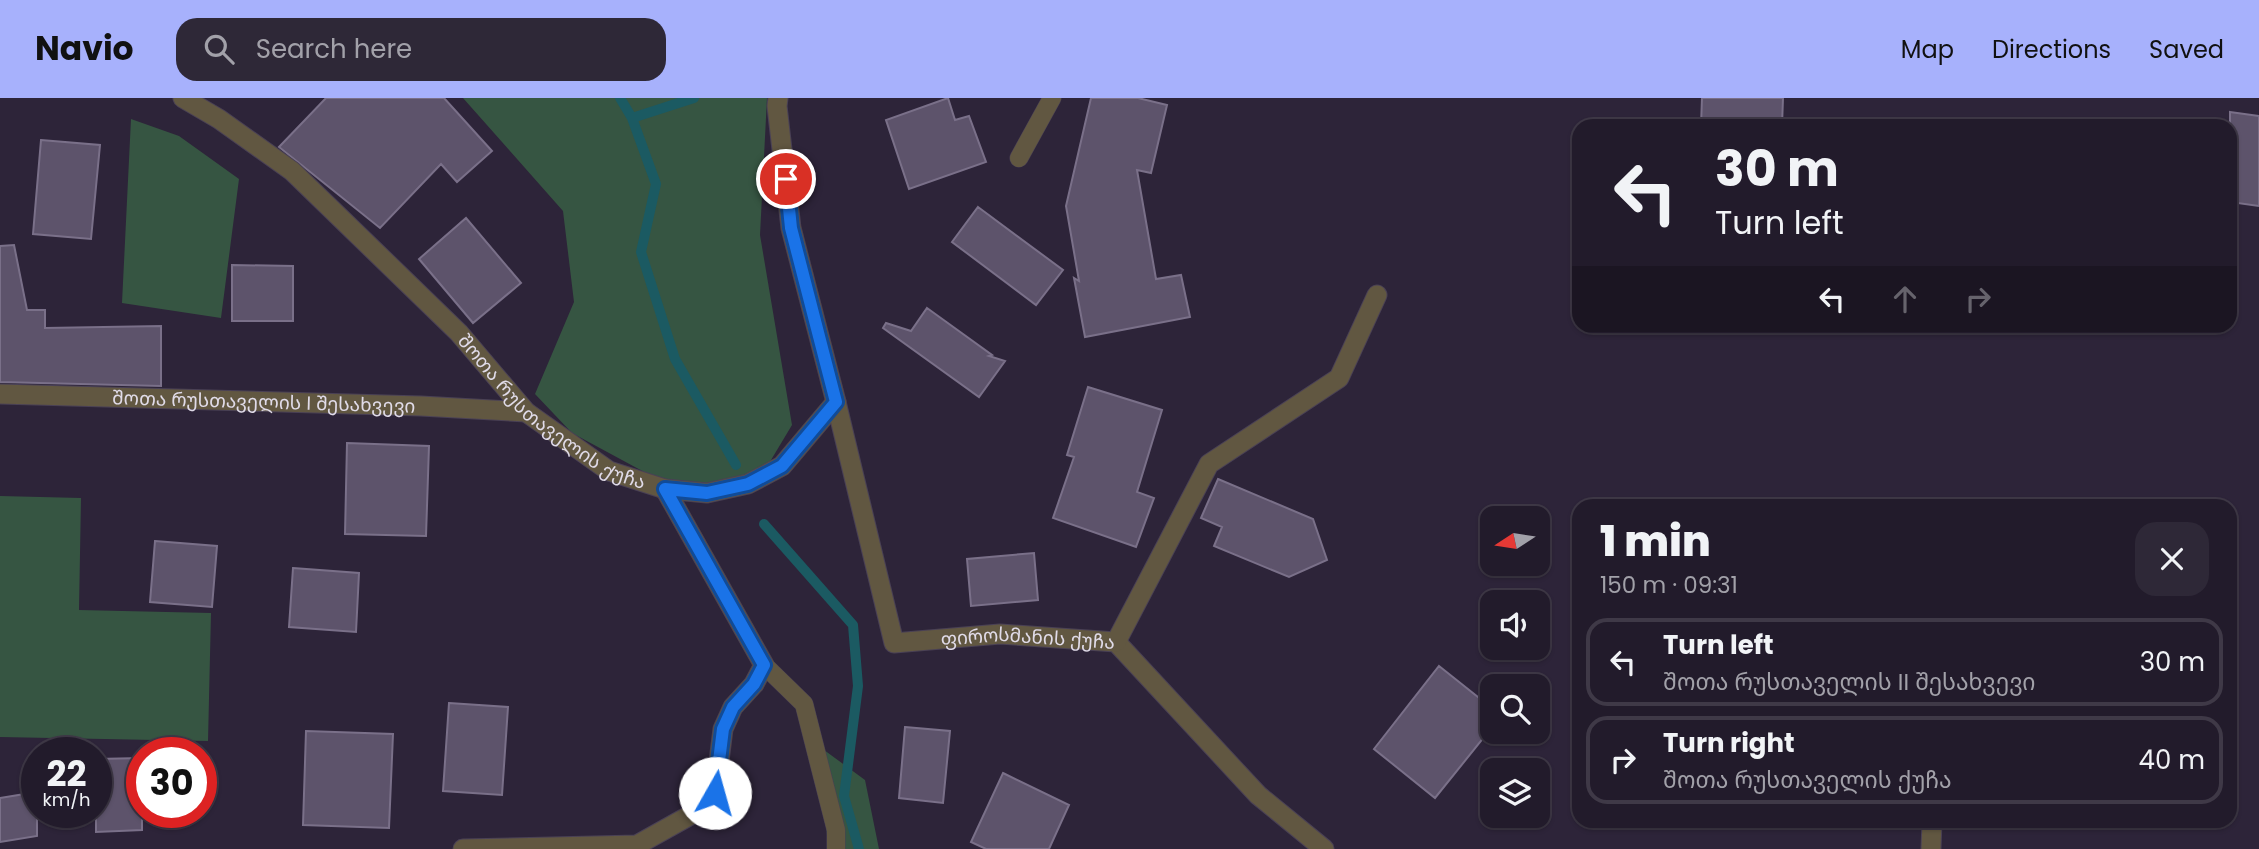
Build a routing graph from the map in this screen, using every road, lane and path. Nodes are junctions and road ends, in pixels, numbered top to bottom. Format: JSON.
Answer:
{"nodes":[{"id":1,"x":183,"y":98,"type":"edge"},
{"id":2,"x":778,"y":98,"type":"edge"},
{"id":3,"x":1052,"y":98,"type":"edge"},
{"id":4,"x":1019,"y":158,"type":"dead end"},
{"id":5,"x":1377,"y":295,"type":"dead end"},
{"id":6,"x":0,"y":394,"type":"edge"},
{"id":7,"x":836,"y":402,"type":"junction"},
{"id":8,"x":526,"y":412,"type":"junction"},
{"id":9,"x":665,"y":489,"type":"junction"},
{"id":10,"x":1116,"y":642,"type":"junction"},
{"id":11,"x":764,"y":665,"type":"junction"},
{"id":12,"x":1932,"y":828,"type":"edge"},
{"id":13,"x":463,"y":849,"type":"edge"},
{"id":14,"x":836,"y":849,"type":"edge"},
{"id":15,"x":1324,"y":849,"type":"edge"},
{"id":16,"x":1931,"y":849,"type":"edge"}],
"edges":[{"from":1,"to":8,"type":"street","name":"შოთა რუსთაველის ქუჩა"},
{"from":2,"to":7,"type":"street"},
{"from":3,"to":4,"type":"lane"},
{"from":5,"to":10,"type":"street"},
{"from":6,"to":8,"type":"street","name":"შოთა რუსთაველის I შესახვევი"},
{"from":7,"to":9,"type":"street","name":"შოთა რუსთაველის ქუჩა"},
{"from":7,"to":10,"type":"street","name":"ფიროსმანის ქუჩა"},
{"from":8,"to":9,"type":"street","name":"შოთა რუსთაველის ქუჩა"},
{"from":9,"to":11,"type":"street"},
{"from":10,"to":15,"type":"street","name":"ფიროსმანის ქუჩა"},
{"from":11,"to":13,"type":"street"},
{"from":11,"to":14,"type":"lane"},
{"from":12,"to":16,"type":"street"}]}
